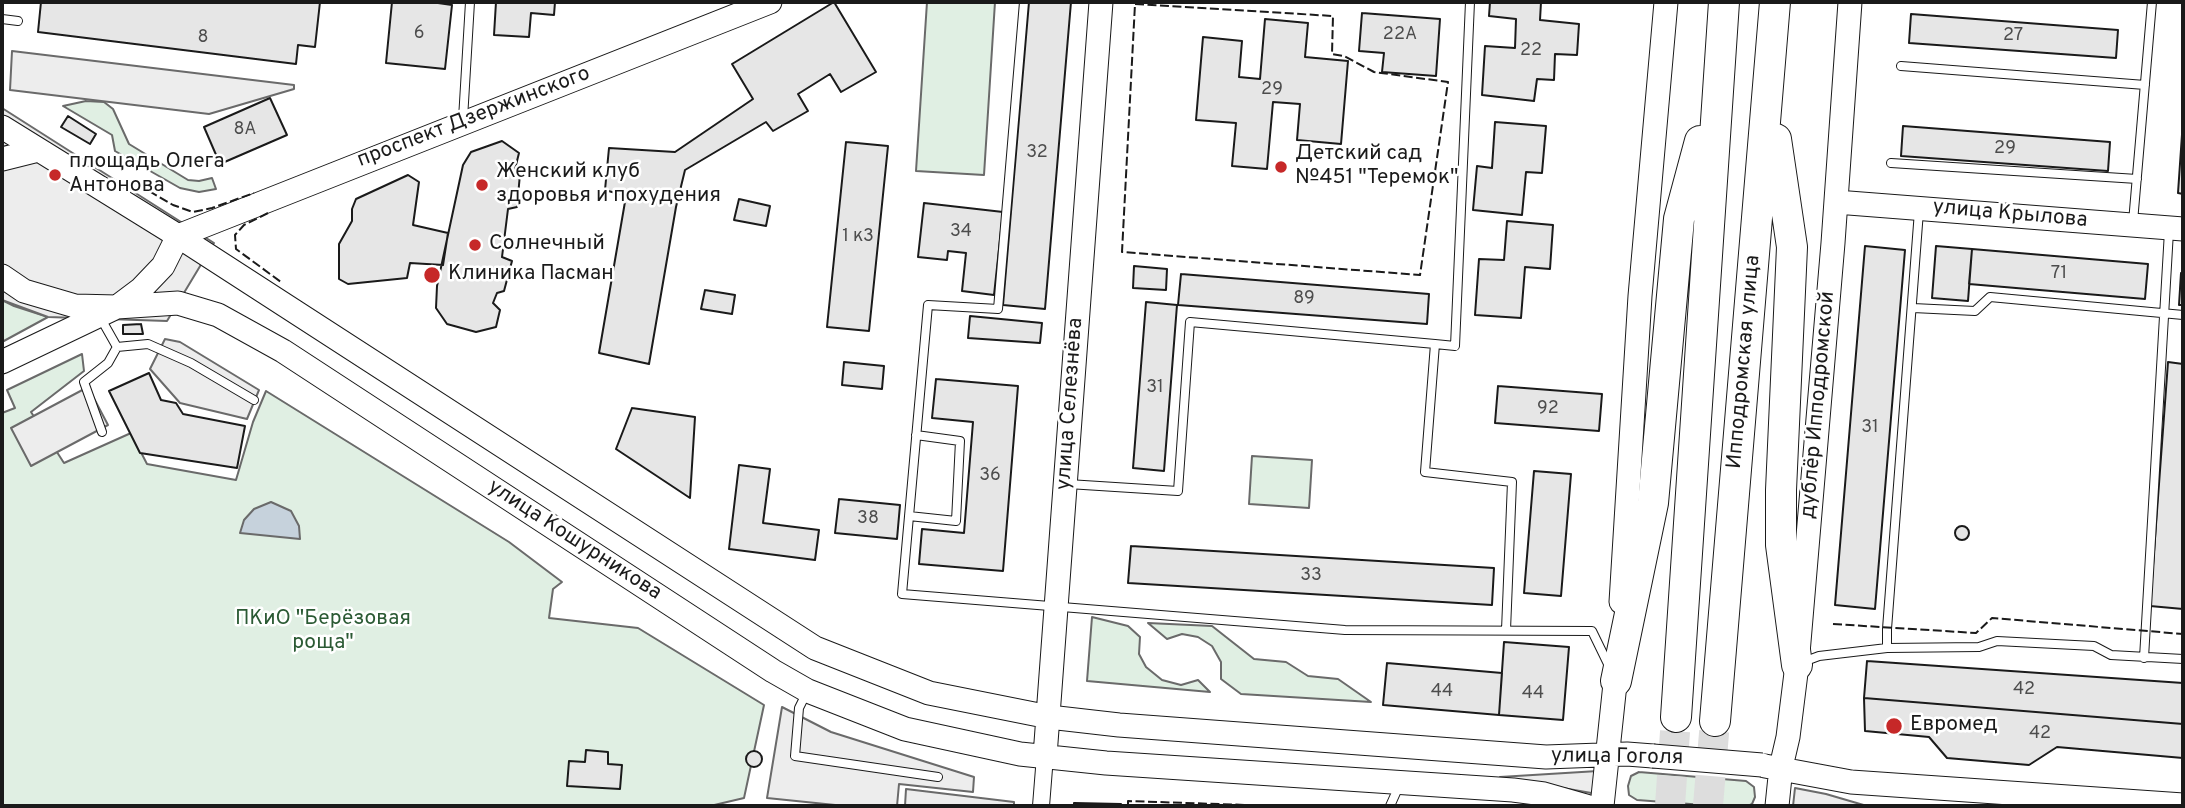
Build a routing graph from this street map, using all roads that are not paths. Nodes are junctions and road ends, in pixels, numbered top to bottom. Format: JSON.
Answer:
{"nodes":[{"id":1,"x":470,"y":2,"type":"edge"},
{"id":2,"x":1024,"y":2,"type":"edge"},
{"id":3,"x":1101,"y":2,"type":"edge"},
{"id":4,"x":1470,"y":2,"type":"edge"},
{"id":5,"x":1666,"y":2,"type":"edge"},
{"id":6,"x":1724,"y":2,"type":"edge"},
{"id":7,"x":1775,"y":2,"type":"edge"},
{"id":8,"x":1850,"y":2,"type":"edge"},
{"id":9,"x":2152,"y":2,"type":"edge"},
{"id":10,"x":764,"y":3,"type":"edge"},
{"id":11,"x":2,"y":19,"type":"edge"},
{"id":12,"x":18,"y":21,"type":"dead end"},
{"id":13,"x":1901,"y":66,"type":"dead end"},
{"id":14,"x":1718,"y":73,"type":"junction"},
{"id":15,"x":2145,"y":85,"type":"junction"},
{"id":16,"x":1768,"y":89,"type":"junction"},
{"id":17,"x":463,"y":122,"type":"junction"},
{"id":18,"x":2,"y":127,"type":"edge"},
{"id":19,"x":38,"y":150,"type":"junction"},
{"id":20,"x":2,"y":159,"type":"edge"},
{"id":21,"x":1891,"y":163,"type":"dead end"},
{"id":22,"x":2137,"y":179,"type":"junction"},
{"id":23,"x":1836,"y":202,"type":"junction"},
{"id":24,"x":1919,"y":208,"type":"junction"},
{"id":25,"x":2133,"y":225,"type":"junction"},
{"id":26,"x":2176,"y":228,"type":"edge"},
{"id":27,"x":178,"y":236,"type":"junction"},
{"id":28,"x":2,"y":276,"type":"edge"},
{"id":29,"x":1913,"y":308,"type":"junction"},
{"id":30,"x":108,"y":311,"type":"junction"},
{"id":31,"x":2164,"y":314,"type":"junction"},
{"id":32,"x":2183,"y":316,"type":"edge"},
{"id":33,"x":1435,"y":344,"type":"junction"},
{"id":34,"x":117,"y":347,"type":"junction"},
{"id":35,"x":2,"y":362,"type":"edge"},
{"id":36,"x":254,"y":400,"type":"dead end"},
{"id":37,"x":102,"y":432,"type":"dead end"},
{"id":38,"x":916,"y":435,"type":"junction"},
{"id":39,"x":1065,"y":483,"type":"junction"},
{"id":40,"x":909,"y":516,"type":"junction"},
{"id":41,"x":1056,"y":607,"type":"junction"},
{"id":42,"x":1506,"y":630,"type":"junction"},
{"id":43,"x":1887,"y":648,"type":"junction"},
{"id":44,"x":2144,"y":658,"type":"junction"},
{"id":45,"x":2183,"y":659,"type":"edge"},
{"id":46,"x":1797,"y":664,"type":"junction"},
{"id":47,"x":1616,"y":681,"type":"junction"},
{"id":48,"x":808,"y":691,"type":"junction"},
{"id":49,"x":1049,"y":717,"type":"junction"},
{"id":50,"x":1676,"y":717,"type":"tunnel mouth"},
{"id":51,"x":1715,"y":721,"type":"tunnel mouth"},
{"id":52,"x":1608,"y":755,"type":"junction"},
{"id":53,"x":1045,"y":756,"type":"junction"},
{"id":54,"x":1771,"y":766,"type":"junction"},
{"id":55,"x":938,"y":777,"type":"dead end"},
{"id":56,"x":1400,"y":783,"type":"junction"},
{"id":57,"x":2183,"y":805,"type":"edge"},
{"id":58,"x":1041,"y":806,"type":"edge"},
{"id":59,"x":1390,"y":806,"type":"edge"},
{"id":60,"x":1586,"y":806,"type":"edge"},
{"id":61,"x":1602,"y":806,"type":"edge"},
{"id":62,"x":1777,"y":806,"type":"edge"}],
"edges":[{"from":1,"to":17,"type":"lane"},
{"from":2,"to":38,"type":"lane"},
{"from":3,"to":39,"type":"main road","name":"улица Селезнёва"},
{"from":4,"to":33,"type":"lane"},
{"from":5,"to":47,"type":"main road"},
{"from":6,"to":14,"type":"highway","name":"Ипподромская улица"},
{"from":7,"to":16,"type":"highway","name":"Ипподромская улица"},
{"from":8,"to":23,"type":"main road","name":"дублёр Ипподромской"},
{"from":9,"to":15,"type":"lane"},
{"from":10,"to":17,"type":"main road","name":"проспект Дзержинского"},
{"from":11,"to":12,"type":"lane"},
{"from":13,"to":15,"type":"lane"},
{"from":14,"to":47,"type":"highway"},
{"from":14,"to":50,"type":"highway","name":"Ипподромская улица"},
{"from":15,"to":22,"type":"lane"},
{"from":16,"to":46,"type":"highway"},
{"from":16,"to":51,"type":"highway","name":"Ипподромская улица"},
{"from":17,"to":27,"type":"main road","name":"проспект Дзержинского"},
{"from":18,"to":19,"type":"main road"},
{"from":19,"to":20,"type":"main road"},
{"from":19,"to":27,"type":"main road"},
{"from":21,"to":22,"type":"lane"},
{"from":22,"to":25,"type":"lane"},
{"from":23,"to":24,"type":"main road","name":"улица Крылова"},
{"from":23,"to":46,"type":"main road","name":"дублёр Ипподромской"},
{"from":24,"to":25,"type":"main road","name":"улица Крылова"},
{"from":24,"to":29,"type":"lane"},
{"from":25,"to":26,"type":"main road","name":"улица Крылова"},
{"from":26,"to":31,"type":"lane"},
{"from":27,"to":30,"type":"main road"},
{"from":27,"to":49,"type":"main road","name":"улица Кошурникова"},
{"from":28,"to":30,"type":"main road"},
{"from":29,"to":31,"type":"lane"},
{"from":29,"to":43,"type":"lane"},
{"from":30,"to":34,"type":"lane"},
{"from":30,"to":35,"type":"main road"},
{"from":30,"to":48,"type":"main road","name":"улица Кошурникова"},
{"from":31,"to":32,"type":"lane"},
{"from":31,"to":44,"type":"lane"},
{"from":33,"to":39,"type":"lane"},
{"from":33,"to":42,"type":"lane"},
{"from":34,"to":36,"type":"lane"},
{"from":34,"to":37,"type":"lane"},
{"from":38,"to":40,"type":"lane"},
{"from":38,"to":40,"type":"lane"},
{"from":39,"to":41,"type":"main road","name":"улица Селезнёва"},
{"from":40,"to":41,"type":"lane"},
{"from":41,"to":42,"type":"lane"},
{"from":41,"to":49,"type":"main road","name":"улица Селезнёва"},
{"from":42,"to":47,"type":"lane"},
{"from":43,"to":44,"type":"lane"},
{"from":43,"to":46,"type":"lane"},
{"from":44,"to":45,"type":"lane"},
{"from":46,"to":54,"type":"main road","name":"дублёр Ипподромской"},
{"from":47,"to":52,"type":"main road"},
{"from":48,"to":53,"type":"main road","name":"улица Кошурникова"},
{"from":48,"to":55,"type":"lane"},
{"from":49,"to":52,"type":"main road","name":"улица Гоголя"},
{"from":49,"to":53,"type":"main road","name":"улица Селезнёва"},
{"from":52,"to":54,"type":"main road","name":"улица Гоголя","bridge":true},
{"from":52,"to":61,"type":"main road"},
{"from":53,"to":56,"type":"main road","name":"улица Гоголя"},
{"from":53,"to":58,"type":"street","name":"улица Селезнёва"},
{"from":54,"to":57,"type":"main road","name":"улица Гоголя"},
{"from":54,"to":62,"type":"main road","name":"дублёр Ипподромской"},
{"from":56,"to":59,"type":"lane"},
{"from":56,"to":60,"type":"main road","name":"улица Гоголя"}]}
